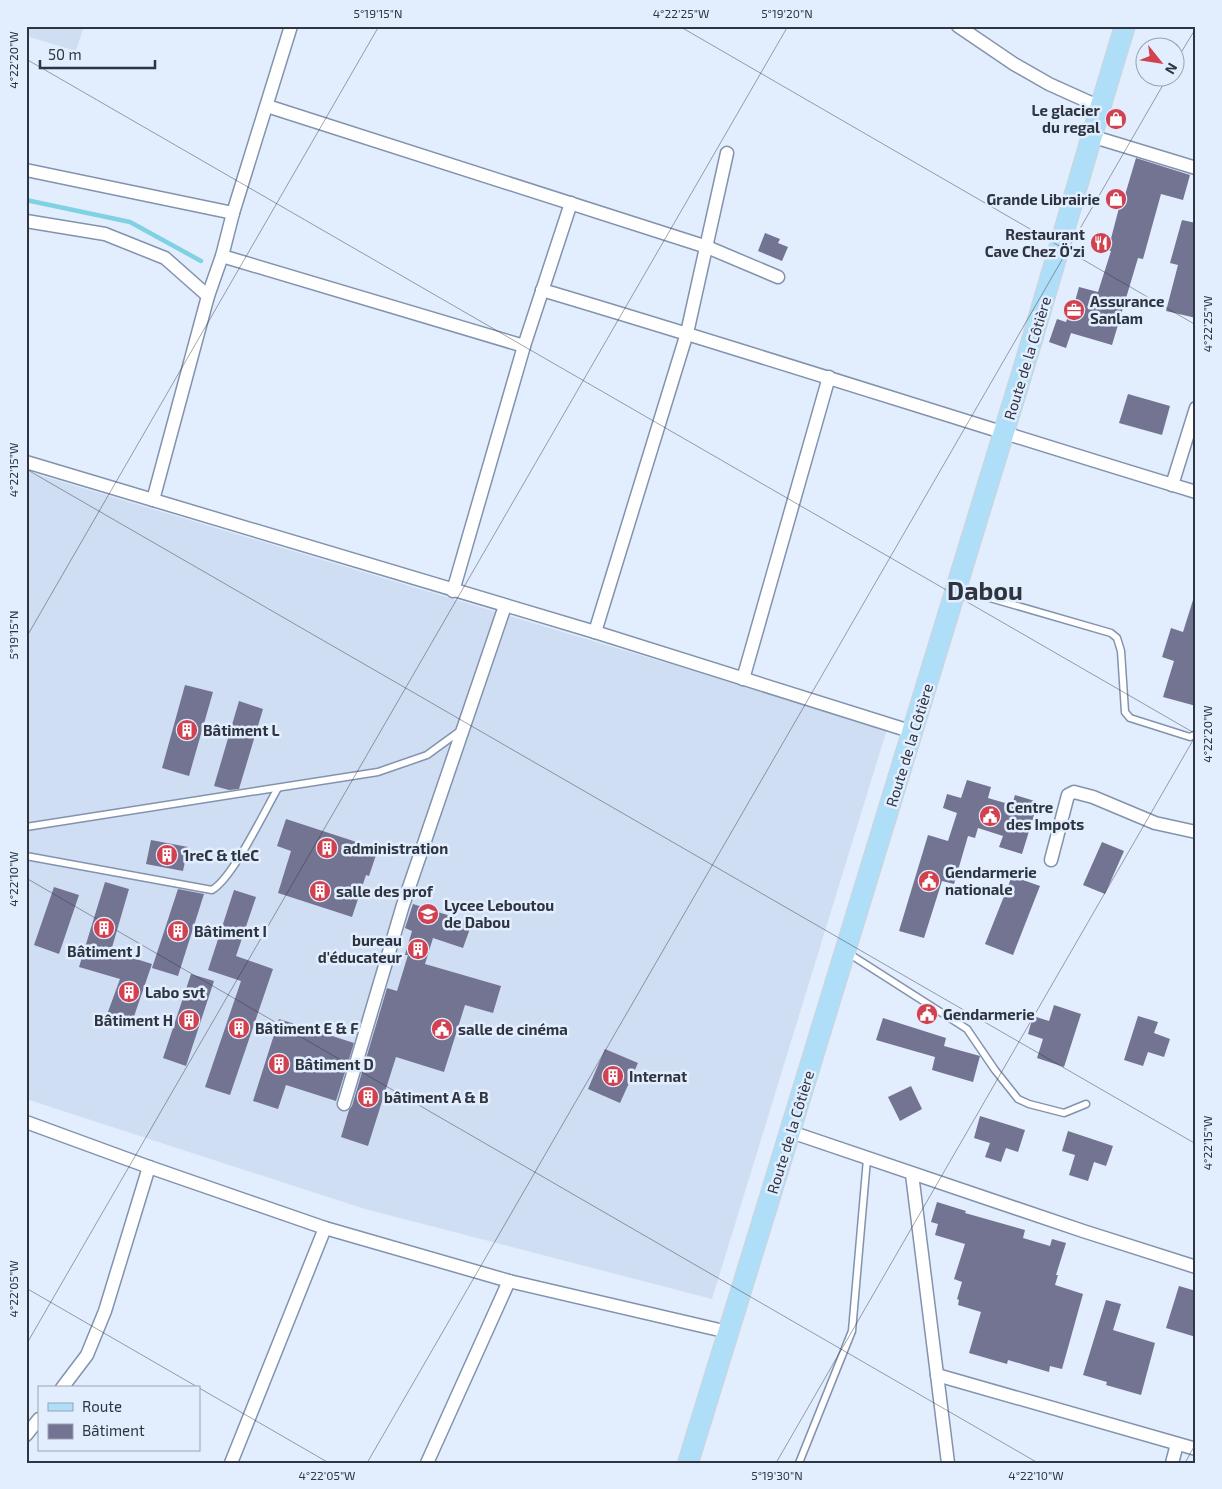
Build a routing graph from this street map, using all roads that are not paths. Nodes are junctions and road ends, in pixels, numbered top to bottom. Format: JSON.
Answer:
{"nodes":[{"id":1,"x":292,"y":26,"type":"edge"},
{"id":2,"x":958,"y":26,"type":"edge"},
{"id":3,"x":1125,"y":26,"type":"edge"},
{"id":4,"x":267,"y":106,"type":"junction"},
{"id":5,"x":1100,"y":107,"type":"junction"},
{"id":6,"x":1091,"y":136,"type":"junction"},
{"id":7,"x":727,"y":152,"type":"dead end"},
{"id":8,"x":1196,"y":168,"type":"edge"},
{"id":9,"x":26,"y":170,"type":"edge"},
{"id":10,"x":571,"y":202,"type":"junction"},
{"id":11,"x":233,"y":213,"type":"junction"},
{"id":12,"x":26,"y":221,"type":"edge"},
{"id":13,"x":708,"y":247,"type":"junction"},
{"id":14,"x":222,"y":256,"type":"junction"},
{"id":15,"x":778,"y":278,"type":"dead end"},
{"id":16,"x":542,"y":290,"type":"junction"},
{"id":17,"x":208,"y":296,"type":"junction"},
{"id":18,"x":687,"y":333,"type":"junction"},
{"id":19,"x":524,"y":346,"type":"junction"},
{"id":20,"x":829,"y":377,"type":"junction"},
{"id":21,"x":1196,"y":408,"type":"edge"},
{"id":22,"x":1004,"y":434,"type":"junction"},
{"id":23,"x":26,"y":462,"type":"edge"},
{"id":24,"x":1172,"y":485,"type":"junction"},
{"id":25,"x":1196,"y":492,"type":"edge"},
{"id":26,"x":153,"y":500,"type":"junction"},
{"id":27,"x":956,"y":588,"type":"junction"},
{"id":28,"x":453,"y":591,"type":"junction"},
{"id":29,"x":505,"y":606,"type":"junction"},
{"id":30,"x":594,"y":632,"type":"junction"},
{"id":31,"x":742,"y":679,"type":"junction"},
{"id":32,"x":463,"y":729,"type":"junction"},
{"id":33,"x":913,"y":732,"type":"junction"},
{"id":34,"x":1196,"y":734,"type":"edge"},
{"id":35,"x":278,"y":788,"type":"junction"},
{"id":36,"x":26,"y":827,"type":"edge"},
{"id":37,"x":1196,"y":832,"type":"edge"},
{"id":38,"x":26,"y":856,"type":"edge"},
{"id":39,"x":1051,"y":860,"type":"dead end"},
{"id":40,"x":845,"y":951,"type":"junction"},
{"id":41,"x":344,"y":1104,"type":"dead end"},
{"id":42,"x":1086,"y":1104,"type":"dead end"},
{"id":43,"x":26,"y":1122,"type":"edge"},
{"id":44,"x":791,"y":1132,"type":"junction"},
{"id":45,"x":867,"y":1159,"type":"junction"},
{"id":46,"x":149,"y":1167,"type":"junction"},
{"id":47,"x":912,"y":1174,"type":"junction"},
{"id":48,"x":325,"y":1228,"type":"junction"},
{"id":49,"x":1196,"y":1267,"type":"edge"},
{"id":50,"x":509,"y":1281,"type":"junction"},
{"id":51,"x":728,"y":1332,"type":"junction"},
{"id":52,"x":937,"y":1375,"type":"junction"},
{"id":53,"x":64,"y":1386,"type":"edge"},
{"id":54,"x":38,"y":1420,"type":"edge"},
{"id":55,"x":26,"y":1435,"type":"edge"},
{"id":56,"x":1177,"y":1444,"type":"junction"},
{"id":57,"x":1196,"y":1449,"type":"edge"},
{"id":58,"x":231,"y":1463,"type":"edge"},
{"id":59,"x":427,"y":1463,"type":"edge"},
{"id":60,"x":688,"y":1463,"type":"edge"},
{"id":61,"x":800,"y":1463,"type":"edge"},
{"id":62,"x":948,"y":1463,"type":"edge"},
{"id":63,"x":1172,"y":1463,"type":"edge"}],
"edges":[{"from":1,"to":4,"type":"street"},
{"from":2,"to":5,"type":"street"},
{"from":3,"to":5,"type":"main road","name":"Route de la Côtière"},
{"from":4,"to":10,"type":"street"},
{"from":4,"to":11,"type":"street"},
{"from":5,"to":6,"type":"main road","name":"Route de la Côtière"},
{"from":6,"to":8,"type":"street"},
{"from":6,"to":22,"type":"main road","name":"Route de la Côtière"},
{"from":7,"to":13,"type":"street"},
{"from":9,"to":11,"type":"street"},
{"from":10,"to":13,"type":"street"},
{"from":10,"to":16,"type":"street"},
{"from":11,"to":14,"type":"street"},
{"from":12,"to":17,"type":"street"},
{"from":13,"to":15,"type":"street"},
{"from":13,"to":18,"type":"street"},
{"from":14,"to":17,"type":"street"},
{"from":14,"to":19,"type":"street"},
{"from":16,"to":18,"type":"street"},
{"from":16,"to":19,"type":"street"},
{"from":17,"to":26,"type":"street"},
{"from":18,"to":20,"type":"street"},
{"from":18,"to":30,"type":"street"},
{"from":19,"to":28,"type":"street"},
{"from":20,"to":22,"type":"street"},
{"from":20,"to":31,"type":"street"},
{"from":21,"to":24,"type":"street"},
{"from":22,"to":24,"type":"street"},
{"from":22,"to":27,"type":"main road","name":"Route de la Côtière"},
{"from":23,"to":26,"type":"street"},
{"from":24,"to":25,"type":"street"},
{"from":26,"to":28,"type":"street"},
{"from":27,"to":33,"type":"main road","name":"Route de la Côtière"},
{"from":27,"to":34,"type":"lane"},
{"from":28,"to":29,"type":"street"},
{"from":29,"to":30,"type":"street"},
{"from":29,"to":32,"type":"street"},
{"from":30,"to":31,"type":"street"},
{"from":31,"to":33,"type":"street"},
{"from":32,"to":35,"type":"lane"},
{"from":32,"to":41,"type":"street"},
{"from":33,"to":40,"type":"main road","name":"Route de la Côtière"},
{"from":35,"to":36,"type":"lane"},
{"from":35,"to":38,"type":"lane"},
{"from":37,"to":39,"type":"street"},
{"from":40,"to":42,"type":"lane"},
{"from":40,"to":44,"type":"main road","name":"Route de la Côtière"},
{"from":43,"to":46,"type":"street"},
{"from":44,"to":45,"type":"street"},
{"from":44,"to":51,"type":"main road","name":"Route de la Côtière"},
{"from":45,"to":47,"type":"street"},
{"from":45,"to":61,"type":"lane"},
{"from":46,"to":48,"type":"street"},
{"from":46,"to":53,"type":"street"},
{"from":47,"to":49,"type":"street"},
{"from":47,"to":52,"type":"street"},
{"from":48,"to":50,"type":"street"},
{"from":48,"to":58,"type":"street"},
{"from":50,"to":51,"type":"street"},
{"from":50,"to":59,"type":"street"},
{"from":51,"to":60,"type":"main road","name":"Route de la Côtière"},
{"from":52,"to":56,"type":"street"},
{"from":52,"to":62,"type":"street"},
{"from":54,"to":55,"type":"street"},
{"from":56,"to":57,"type":"street"},
{"from":56,"to":63,"type":"street"}]}
